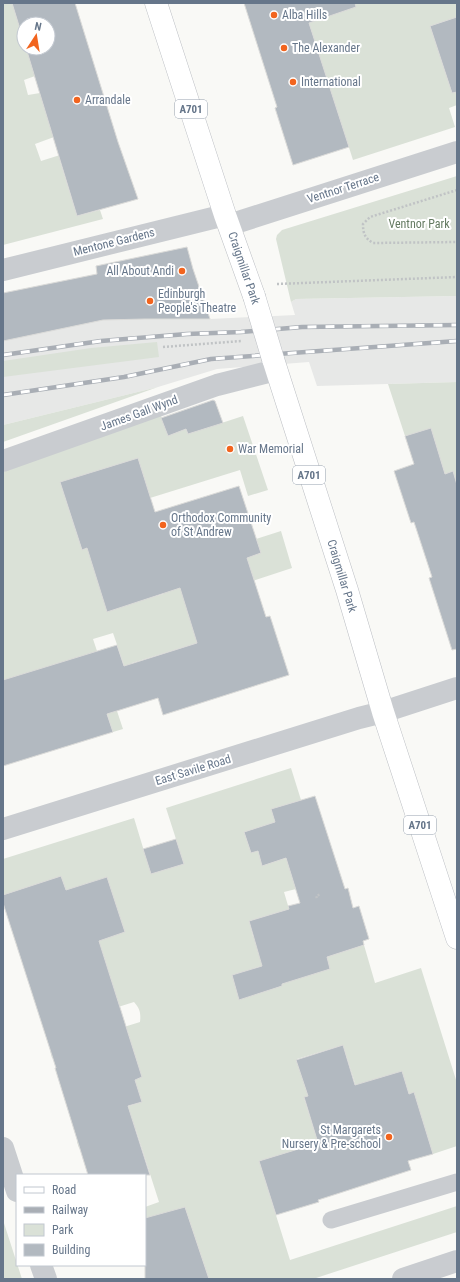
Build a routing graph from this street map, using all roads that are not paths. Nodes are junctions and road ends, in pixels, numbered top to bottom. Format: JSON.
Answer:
{"nodes":[{"id":1,"x":156,"y":3,"type":"edge"},
{"id":2,"x":457,"y":152,"type":"edge"},
{"id":3,"x":227,"y":220,"type":"junction"},
{"id":4,"x":3,"y":270,"type":"edge"},
{"id":5,"x":274,"y":365,"type":"junction"},
{"id":6,"x":3,"y":461,"type":"edge"},
{"id":7,"x":457,"y":688,"type":"edge"},
{"id":8,"x":383,"y":712,"type":"junction"},
{"id":9,"x":3,"y":829,"type":"edge"},
{"id":10,"x":457,"y":938,"type":"edge"},
{"id":11,"x":3,"y":1148,"type":"edge"},
{"id":12,"x":457,"y":1182,"type":"edge"},
{"id":13,"x":16,"y":1188,"type":"edge"},
{"id":14,"x":331,"y":1220,"type":"dead end"},
{"id":15,"x":457,"y":1261,"type":"edge"},
{"id":16,"x":41,"y":1266,"type":"edge"},
{"id":17,"x":46,"y":1279,"type":"edge"},
{"id":18,"x":403,"y":1279,"type":"edge"}],
"edges":[{"from":1,"to":3,"type":"main road","number":"A701"},
{"from":2,"to":3,"type":"street","name":"Ventnor Terrace"},
{"from":3,"to":4,"type":"street","name":"Mentone Gardens"},
{"from":3,"to":5,"type":"main road","name":"Craigmillar Park","number":"A701","bridge":true},
{"from":5,"to":6,"type":"street","name":"James Gall Wynd"},
{"from":5,"to":8,"type":"main road","name":"Craigmillar Park","number":"A701"},
{"from":7,"to":8,"type":"street","name":"East Savile Road"},
{"from":8,"to":9,"type":"street","name":"East Savile Road"},
{"from":8,"to":10,"type":"main road","name":"Craigmillar Park","number":"A701"},
{"from":11,"to":13,"type":"street"},
{"from":12,"to":14,"type":"lane"},
{"from":15,"to":18,"type":"street"},
{"from":16,"to":17,"type":"street"}]}
